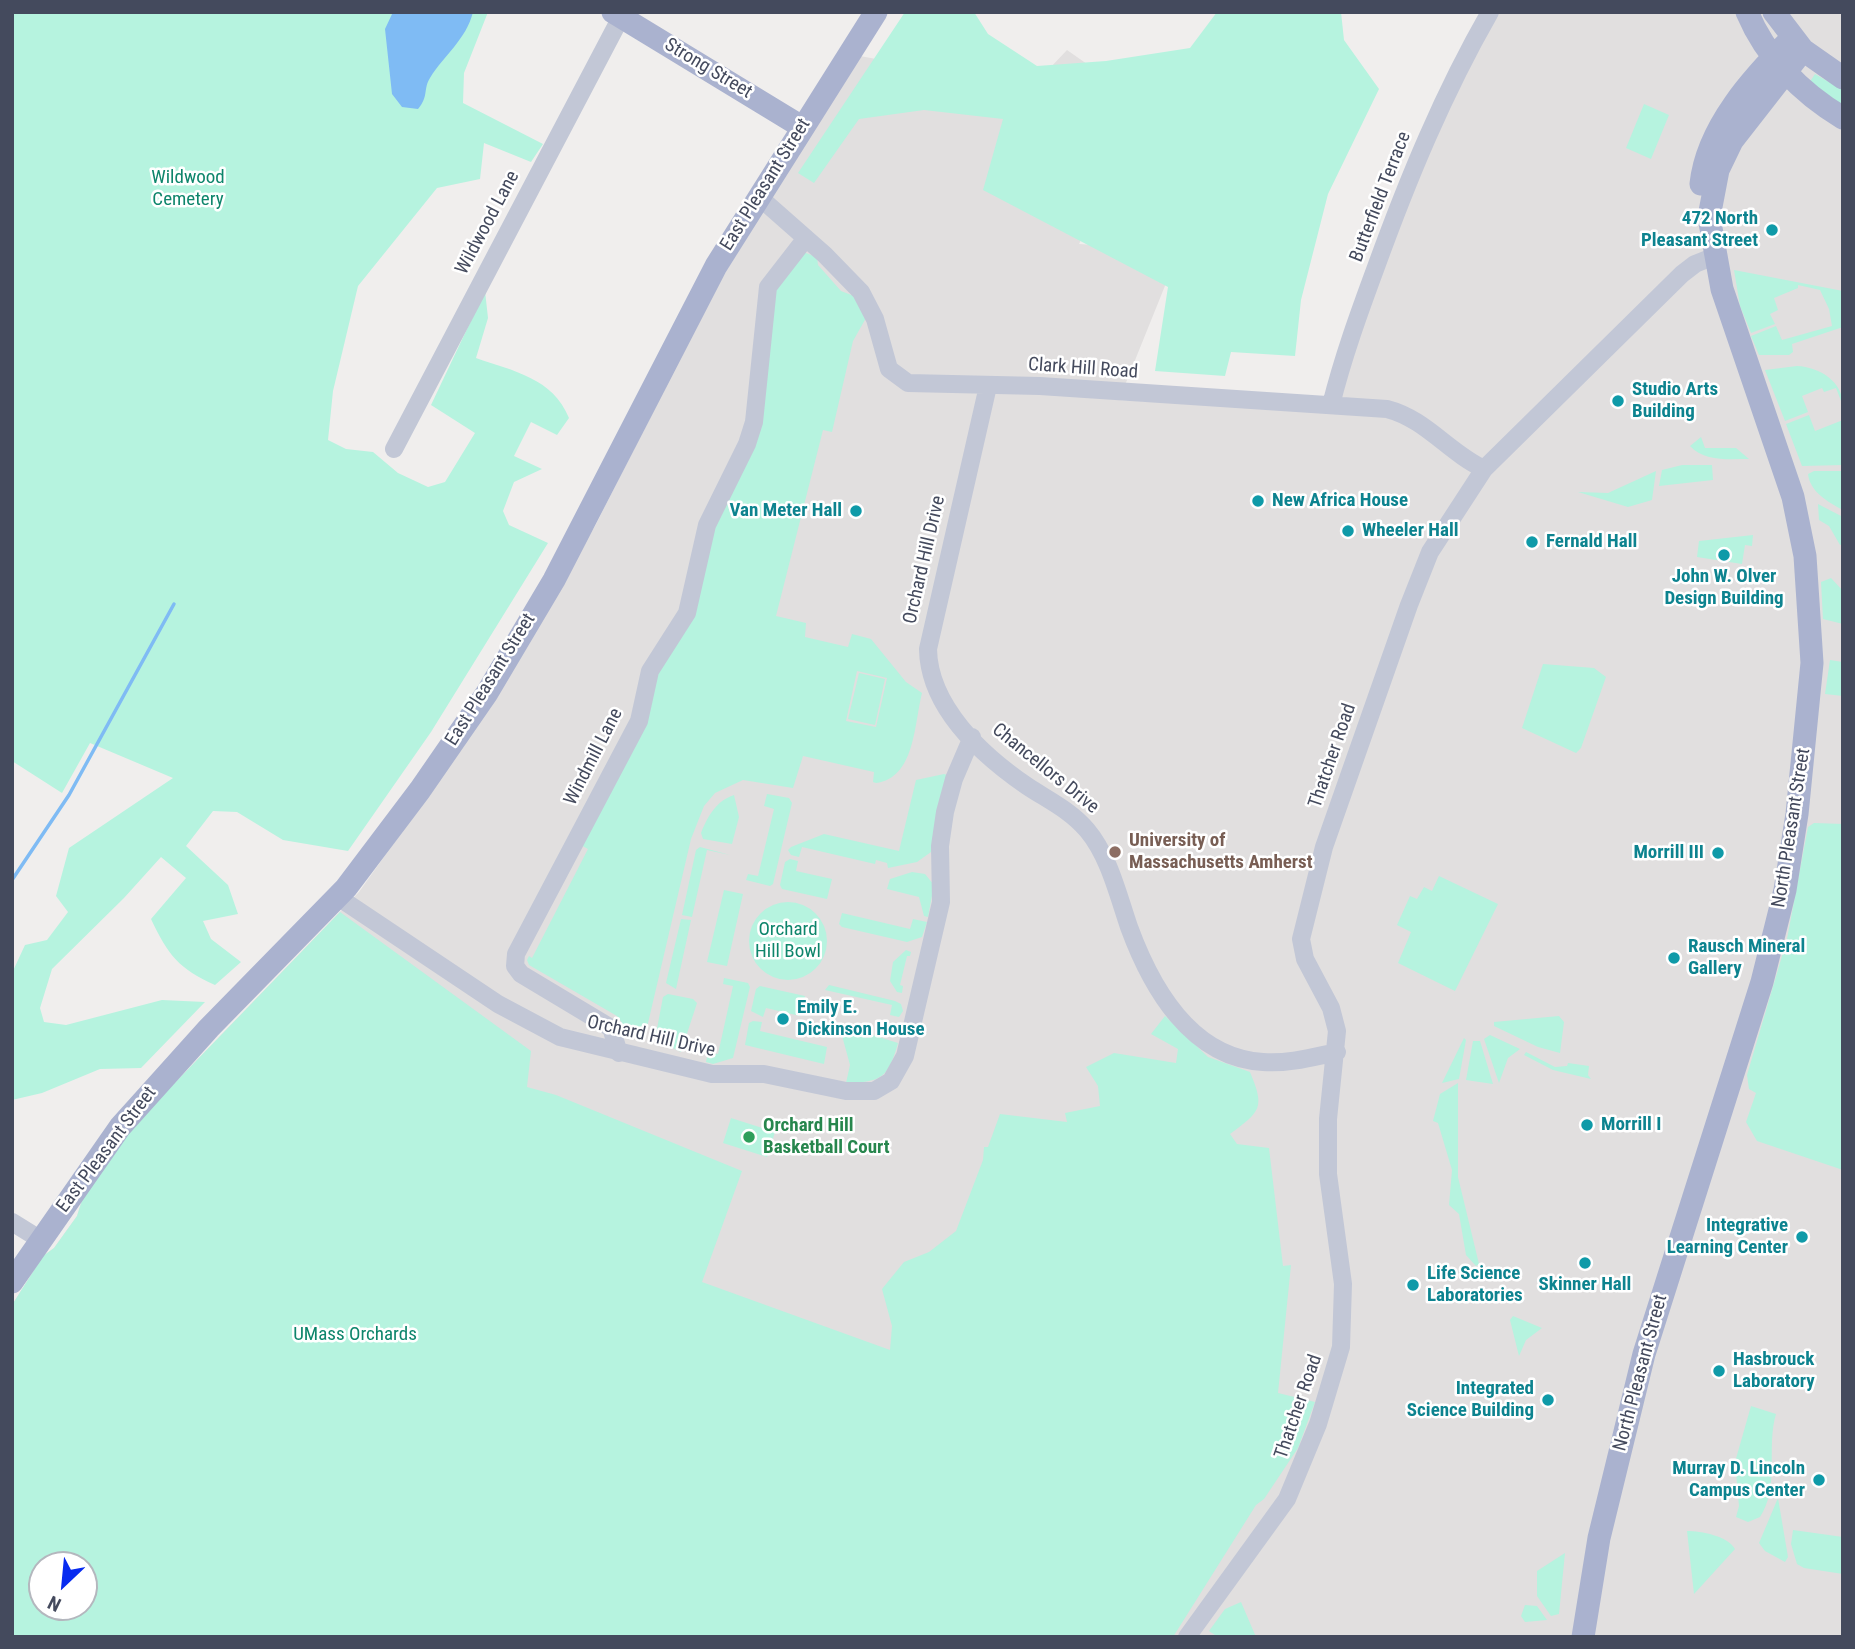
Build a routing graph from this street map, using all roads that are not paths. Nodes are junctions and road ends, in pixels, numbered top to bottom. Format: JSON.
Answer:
{"nodes":[{"id":1,"x":876,"y":12,"type":"edge"},
{"id":2,"x":1490,"y":12,"type":"edge"},
{"id":3,"x":1747,"y":12,"type":"edge"},
{"id":4,"x":1774,"y":12,"type":"edge"},
{"id":5,"x":617,"y":15,"type":"edge"},
{"id":6,"x":1798,"y":44,"type":"junction"},
{"id":7,"x":1778,"y":65,"type":"junction"},
{"id":8,"x":1843,"y":78,"type":"edge"},
{"id":9,"x":1843,"y":118,"type":"edge"},
{"id":10,"x":802,"y":127,"type":"junction"},
{"id":11,"x":758,"y":196,"type":"junction"},
{"id":12,"x":806,"y":238,"type":"junction"},
{"id":13,"x":1715,"y":256,"type":"junction"},
{"id":14,"x":988,"y":386,"type":"junction"},
{"id":15,"x":1331,"y":405,"type":"junction"},
{"id":16,"x":394,"y":449,"type":"dead end"},
{"id":17,"x":1484,"y":470,"type":"junction"},
{"id":18,"x":972,"y":737,"type":"junction"},
{"id":19,"x":338,"y":897,"type":"junction"},
{"id":20,"x":1337,"y":1052,"type":"junction"},
{"id":21,"x":619,"y":1053,"type":"junction"},
{"id":22,"x":12,"y":1222,"type":"edge"},
{"id":23,"x":41,"y":1240,"type":"junction"},
{"id":24,"x":12,"y":1282,"type":"edge"},
{"id":25,"x":1187,"y":1637,"type":"edge"},
{"id":26,"x":1583,"y":1637,"type":"edge"}],
"edges":[{"from":1,"to":10,"type":"main road","name":"East Pleasant Street"},
{"from":2,"to":15,"type":"street","name":"Butterfield Terrace"},
{"from":3,"to":7,"type":"main road"},
{"from":4,"to":6,"type":"main road"},
{"from":5,"to":10,"type":"main road","name":"Strong Street"},
{"from":5,"to":16,"type":"street","name":"Wildwood Lane"},
{"from":6,"to":7,"type":"main road","name":"North Pleasant Street"},
{"from":6,"to":8,"type":"main road"},
{"from":7,"to":9,"type":"main road"},
{"from":7,"to":13,"type":"main road","name":"North Pleasant Street"},
{"from":10,"to":11,"type":"main road","name":"East Pleasant Street"},
{"from":11,"to":12,"type":"street","name":"Clark Hill Road"},
{"from":11,"to":19,"type":"main road","name":"East Pleasant Street"},
{"from":12,"to":14,"type":"street","name":"Clark Hill Road"},
{"from":12,"to":21,"type":"street","name":"Windmill Lane"},
{"from":13,"to":17,"type":"street","name":"Thatcher Road"},
{"from":13,"to":26,"type":"main road","name":"North Pleasant Street"},
{"from":14,"to":15,"type":"street","name":"Clark Hill Road"},
{"from":14,"to":18,"type":"street","name":"Orchard Hill Drive"},
{"from":15,"to":17,"type":"street","name":"Clark Hill Road"},
{"from":17,"to":20,"type":"street","name":"Thatcher Road"},
{"from":18,"to":20,"type":"street","name":"Chancellors Drive"},
{"from":18,"to":21,"type":"street","name":"Orchard Hill Drive"},
{"from":19,"to":21,"type":"street","name":"Orchard Hill Drive"},
{"from":19,"to":23,"type":"main road","name":"East Pleasant Street"},
{"from":20,"to":25,"type":"street","name":"Thatcher Road"},
{"from":22,"to":23,"type":"street"},
{"from":23,"to":24,"type":"main road","name":"East Pleasant Street"}]}
